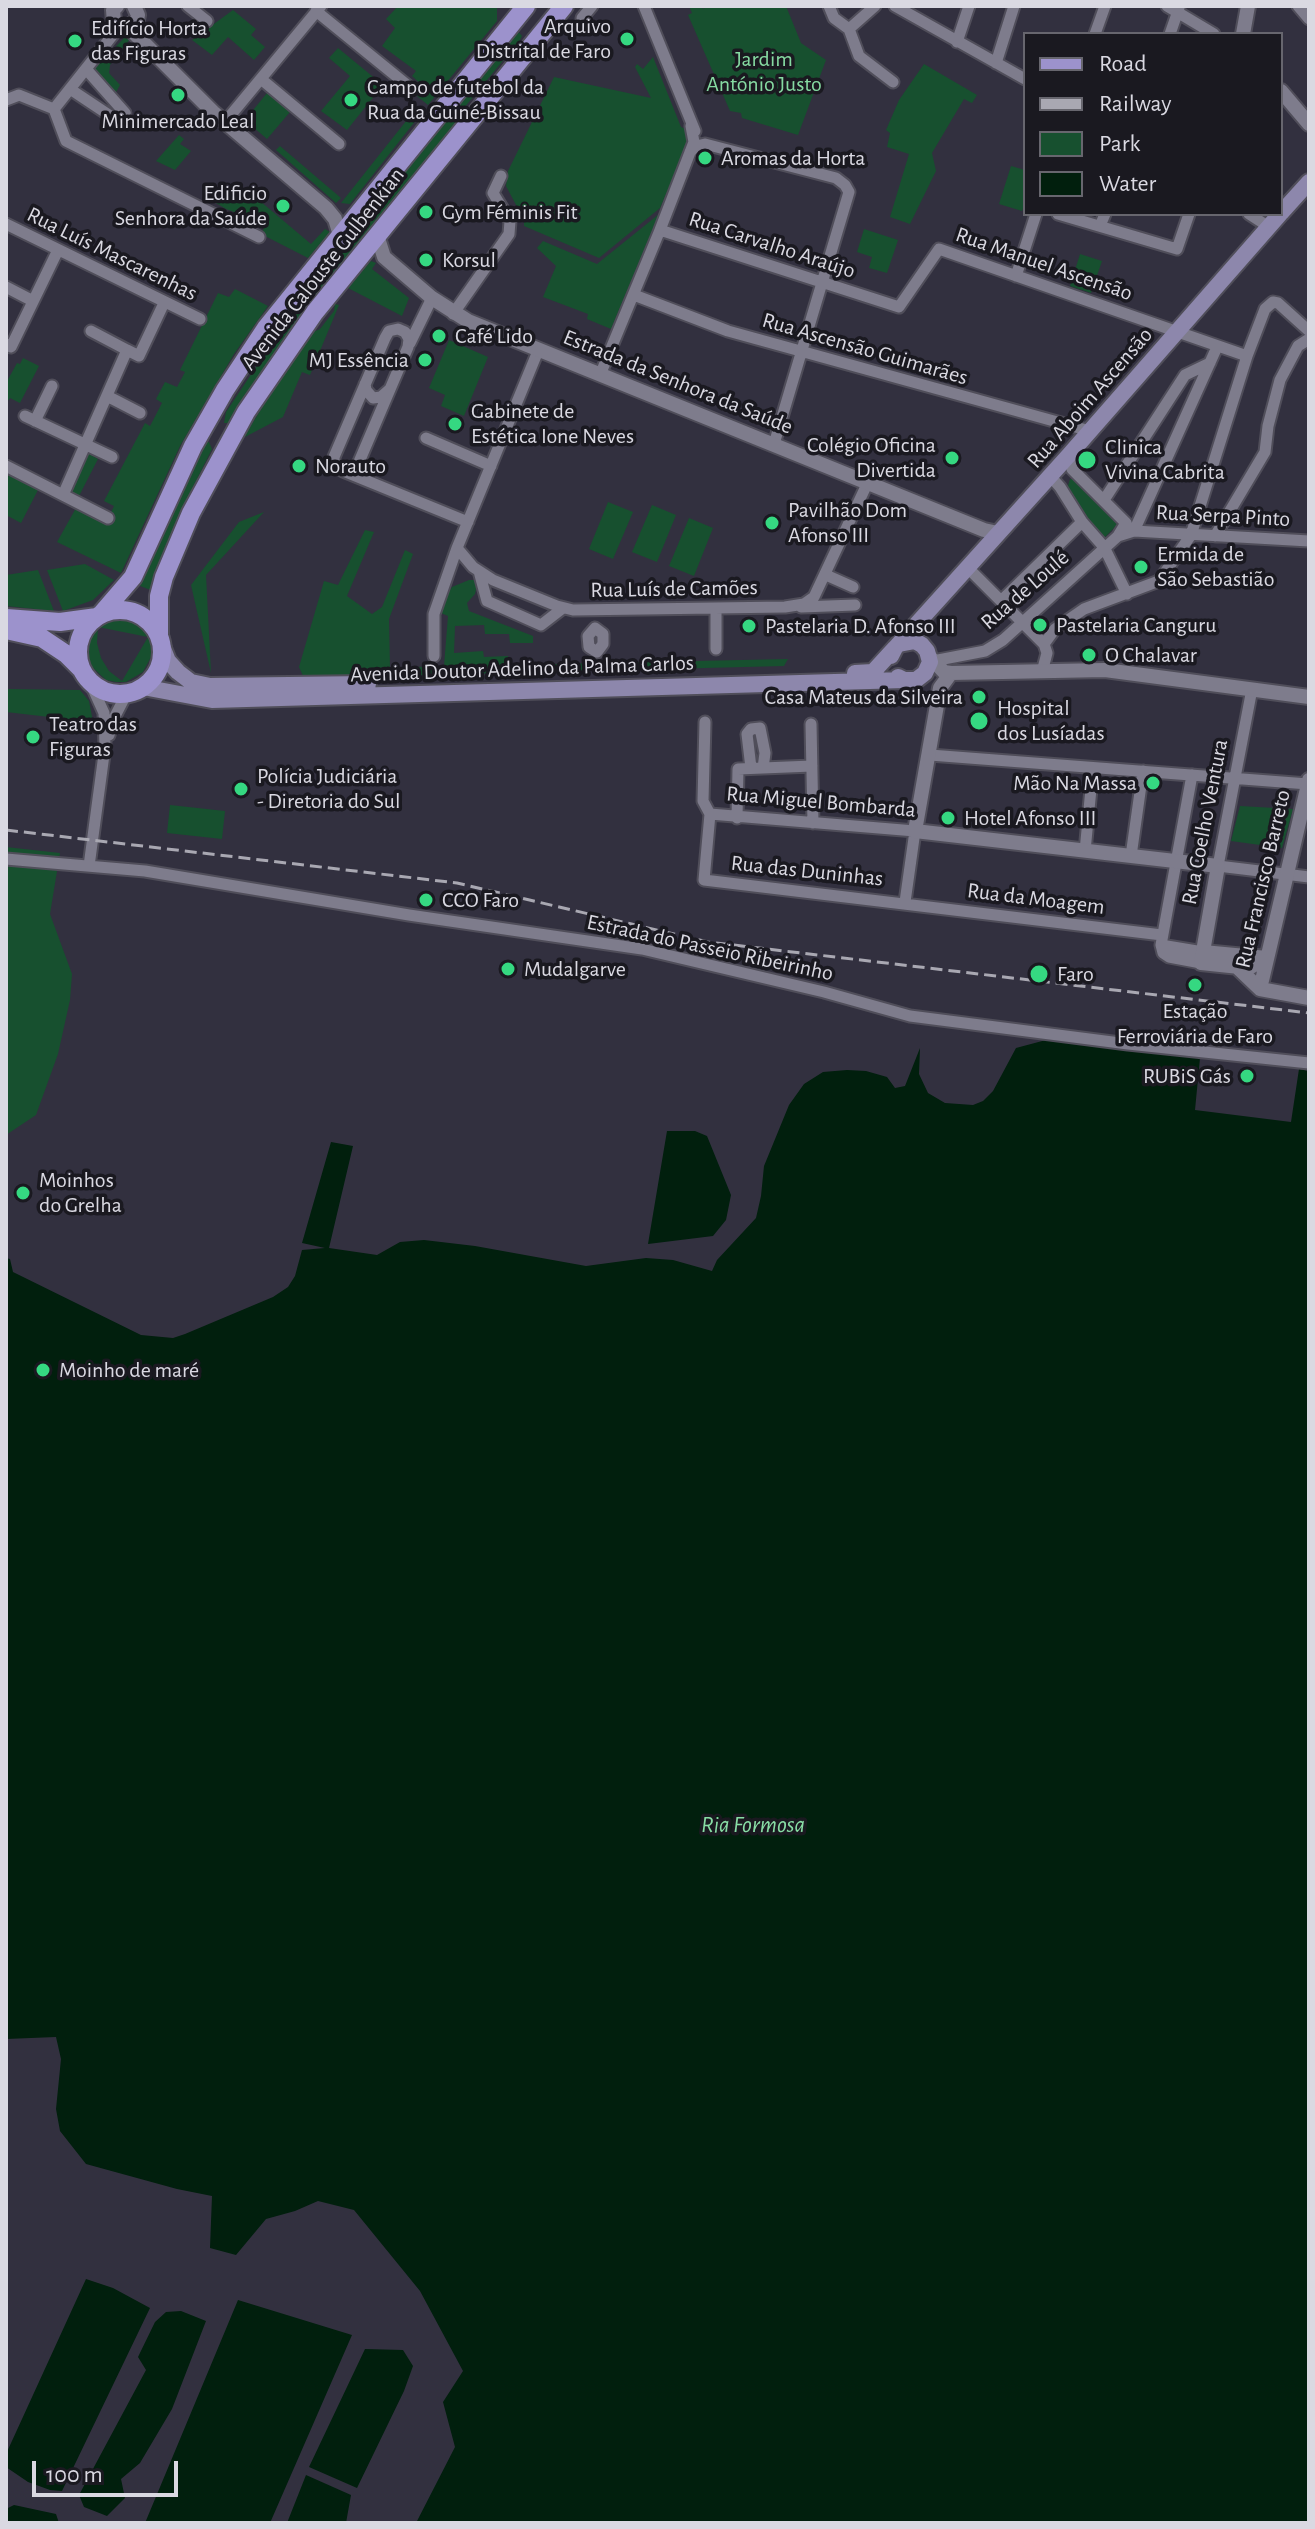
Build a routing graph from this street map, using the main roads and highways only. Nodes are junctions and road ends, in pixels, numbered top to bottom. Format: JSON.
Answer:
{"nodes":[{"id":1,"x":526,"y":6,"type":"edge"},
{"id":2,"x":540,"y":6,"type":"edge"},
{"id":3,"x":563,"y":6,"type":"edge"},
{"id":4,"x":510,"y":25,"type":"junction"},
{"id":5,"x":459,"y":134,"type":"junction"},
{"id":6,"x":1309,"y":182,"type":"edge"},
{"id":7,"x":1283,"y":212,"type":"edge"},
{"id":8,"x":1279,"y":216,"type":"edge"},
{"id":9,"x":266,"y":328,"type":"junction"},
{"id":10,"x":246,"y":412,"type":"junction"},
{"id":11,"x":193,"y":446,"type":"junction"},
{"id":12,"x":191,"y":513,"type":"junction"},
{"id":13,"x":930,"y":609,"type":"junction"},
{"id":14,"x":100,"y":615,"type":"junction"},
{"id":15,"x":6,"y":618,"type":"edge"},
{"id":16,"x":6,"y":630,"type":"edge"},
{"id":17,"x":160,"y":640,"type":"junction"},
{"id":18,"x":897,"y":646,"type":"junction"},
{"id":19,"x":930,"y":656,"type":"junction"},
{"id":20,"x":86,"y":675,"type":"junction"},
{"id":21,"x":907,"y":680,"type":"junction"},
{"id":22,"x":135,"y":690,"type":"junction"}],
"edges":[{"from":1,"to":4,"type":"main road","name":"Avenida Calouste Gulbenkian"},
{"from":2,"to":3,"type":"main road"},
{"from":3,"to":5,"type":"main road","name":"Avenida Calouste Gulbenkian"},
{"from":4,"to":5,"type":"main road"},
{"from":4,"to":9,"type":"main road","name":"Avenida Calouste Gulbenkian"},
{"from":5,"to":10,"type":"main road","name":"Avenida Calouste Gulbenkian"},
{"from":6,"to":7,"type":"main road","name":"Rua Aboim Ascensão"},
{"from":8,"to":13,"type":"main road","name":"Rua Aboim Ascensão"},
{"from":9,"to":10,"type":"main road"},
{"from":9,"to":11,"type":"main road","name":"Avenida Calouste Gulbenkian"},
{"from":10,"to":12,"type":"main road","name":"Avenida Calouste Gulbenkian"},
{"from":11,"to":12,"type":"main road"},
{"from":11,"to":14,"type":"main road","name":"Avenida Calouste Gulbenkian"},
{"from":12,"to":17,"type":"main road","name":"Avenida Calouste Gulbenkian"},
{"from":13,"to":18,"type":"main road","name":"Rua Aboim Ascensão"},
{"from":13,"to":19,"type":"main road"},
{"from":14,"to":15,"type":"main road"},
{"from":14,"to":17,"type":"main road"},
{"from":14,"to":20,"type":"main road"},
{"from":16,"to":20,"type":"main road"},
{"from":17,"to":18,"type":"main road","name":"Avenida Doutor Adelino da Palma Carlos"},
{"from":17,"to":22,"type":"main road"},
{"from":18,"to":19,"type":"main road"},
{"from":18,"to":21,"type":"main road"},
{"from":19,"to":21,"type":"main road"},
{"from":20,"to":22,"type":"main road"},
{"from":21,"to":22,"type":"main road","name":"Avenida Doutor Adelino da Palma Carlos"}]}
